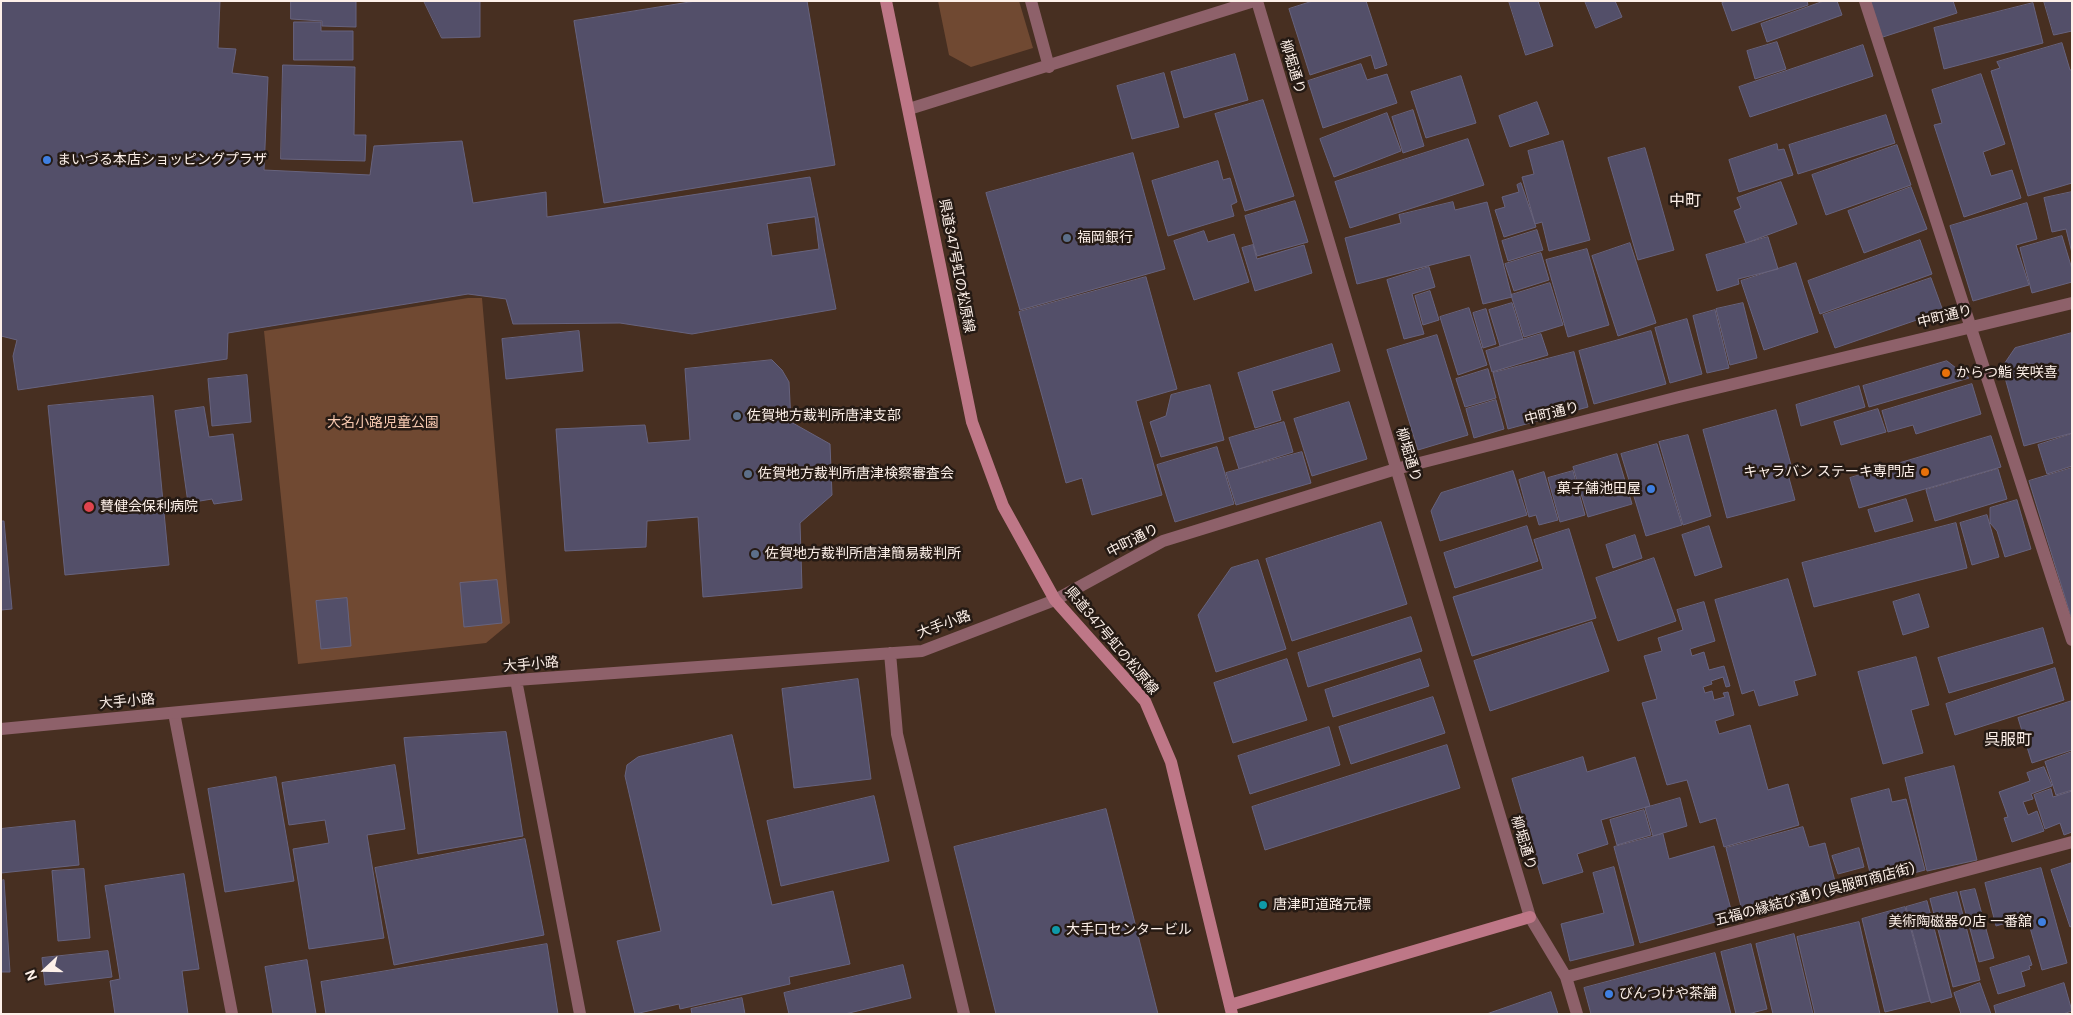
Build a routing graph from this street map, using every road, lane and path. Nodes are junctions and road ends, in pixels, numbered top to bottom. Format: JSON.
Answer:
{"nodes":[{"id":1,"x":886,"y":1,"type":"edge"},
{"id":2,"x":1031,"y":1,"type":"edge"},
{"id":3,"x":1255,"y":1,"type":"edge"},
{"id":4,"x":1865,"y":1,"type":"edge"},
{"id":5,"x":1049,"y":67,"type":"junction"},
{"id":6,"x":909,"y":109,"type":"junction"},
{"id":7,"x":2072,"y":302,"type":"edge"},
{"id":8,"x":1970,"y":326,"type":"junction"},
{"id":9,"x":1396,"y":469,"type":"junction"},
{"id":10,"x":1055,"y":600,"type":"junction"},
{"id":11,"x":2072,"y":640,"type":"edge"},
{"id":12,"x":890,"y":653,"type":"junction"},
{"id":13,"x":516,"y":680,"type":"junction"},
{"id":14,"x":174,"y":713,"type":"junction"},
{"id":15,"x":1,"y":729,"type":"edge"},
{"id":16,"x":2072,"y":842,"type":"edge"},
{"id":17,"x":1530,"y":918,"type":"junction"},
{"id":18,"x":1566,"y":977,"type":"junction"},
{"id":19,"x":1231,"y":1009,"type":"edge"},
{"id":20,"x":232,"y":1014,"type":"edge"},
{"id":21,"x":580,"y":1014,"type":"edge"},
{"id":22,"x":964,"y":1014,"type":"edge"},
{"id":23,"x":1578,"y":1014,"type":"edge"}],
"edges":[{"from":1,"to":6,"type":"main road","name":"県道347号虹の松原線"},
{"from":2,"to":5,"type":"street"},
{"from":3,"to":5,"type":"street"},
{"from":3,"to":9,"type":"street","name":"柳堀通り"},
{"from":4,"to":8,"type":"street"},
{"from":5,"to":6,"type":"street"},
{"from":6,"to":10,"type":"main road","name":"県道347号虹の松原線"},
{"from":7,"to":8,"type":"street","name":"中町通り"},
{"from":8,"to":9,"type":"street","name":"中町通り"},
{"from":8,"to":11,"type":"street"},
{"from":9,"to":10,"type":"street","name":"中町通り"},
{"from":9,"to":17,"type":"street","name":"柳堀通り"},
{"from":10,"to":12,"type":"street","name":"大手小路"},
{"from":10,"to":19,"type":"main road","name":"県道347号虹の松原線"},
{"from":12,"to":13,"type":"street","name":"大手小路"},
{"from":12,"to":22,"type":"street"},
{"from":13,"to":14,"type":"street","name":"大手小路"},
{"from":13,"to":21,"type":"street"},
{"from":14,"to":15,"type":"street","name":"大手小路"},
{"from":14,"to":20,"type":"street"},
{"from":16,"to":18,"type":"street","name":"五福の縁結び通り(呉服町商店街)"},
{"from":17,"to":18,"type":"street","name":"柳堀通り"},
{"from":17,"to":19,"type":"main road"},
{"from":18,"to":23,"type":"street","name":"柳堀通り"}]}
